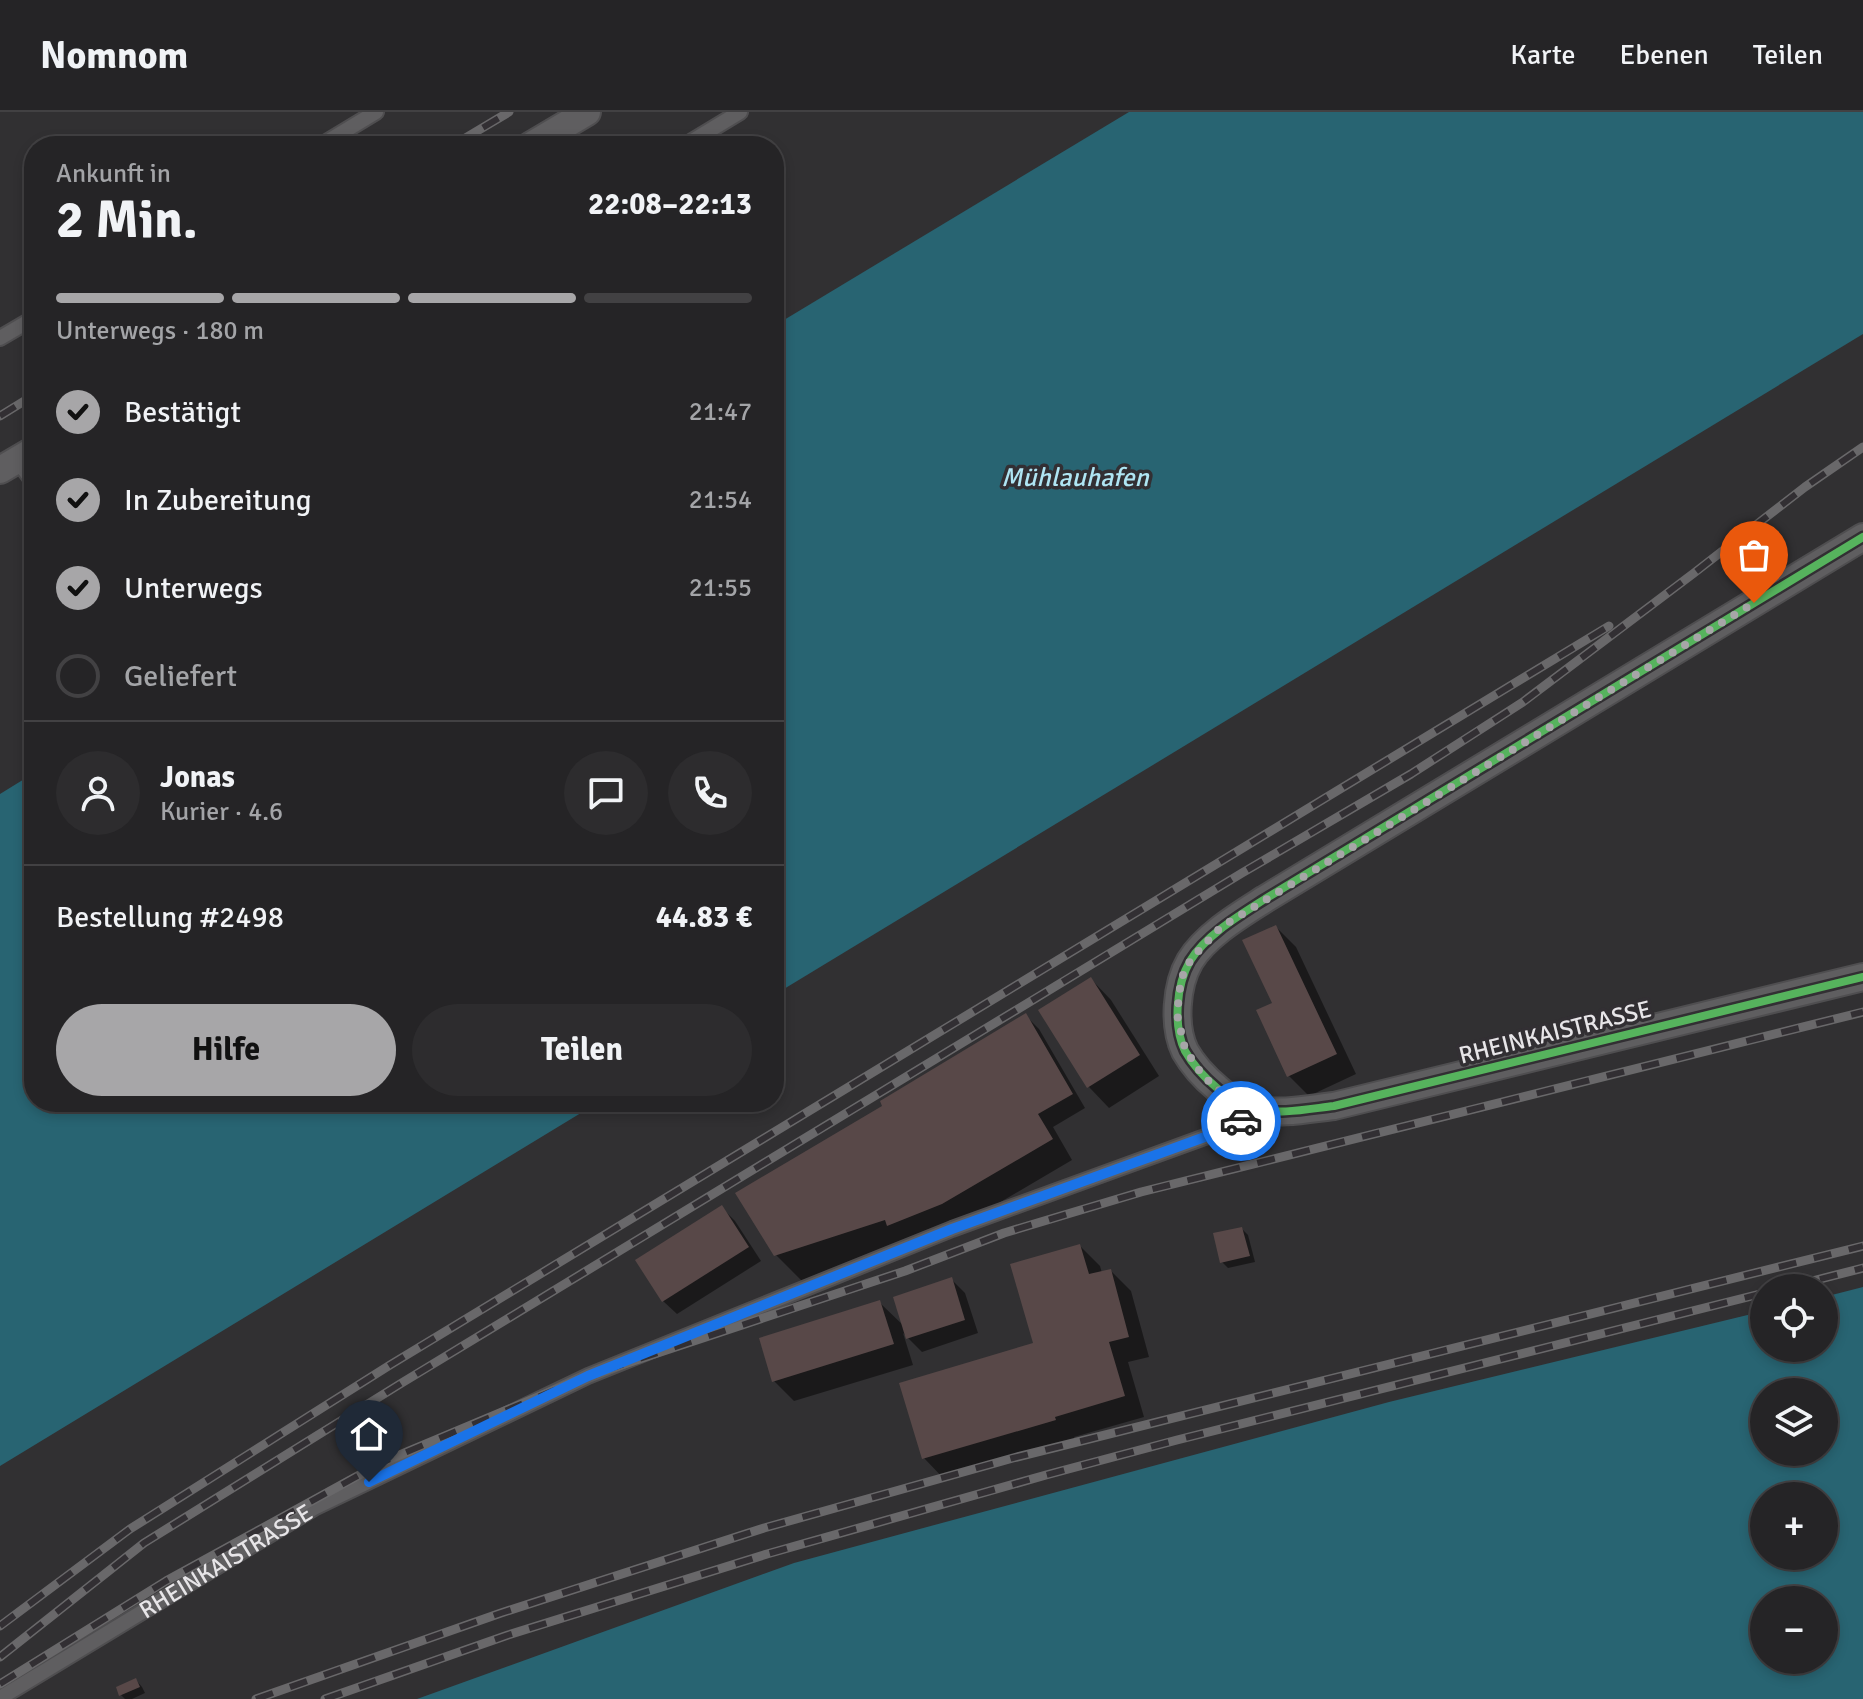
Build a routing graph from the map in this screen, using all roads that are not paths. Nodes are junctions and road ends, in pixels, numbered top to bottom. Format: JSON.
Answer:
{"nodes":[{"id":1,"x":376,"y":112,"type":"edge"},
{"id":2,"x":587,"y":112,"type":"edge"},
{"id":3,"x":740,"y":112,"type":"edge"},
{"id":4,"x":336,"y":136,"type":"edge"},
{"id":5,"x":547,"y":136,"type":"edge"},
{"id":6,"x":700,"y":136,"type":"edge"},
{"id":7,"x":24,"y":324,"type":"edge"},
{"id":8,"x":0,"y":338,"type":"edge"},
{"id":9,"x":1863,"y":537,"type":"edge"},
{"id":10,"x":1863,"y":977,"type":"edge"},
{"id":11,"x":1254,"y":1110,"type":"junction"},
{"id":12,"x":0,"y":1698,"type":"edge"}],
"edges":[{"from":1,"to":4,"type":"lane"},
{"from":2,"to":5,"type":"street"},
{"from":3,"to":6,"type":"lane"},
{"from":7,"to":8,"type":"lane"},
{"from":9,"to":11,"type":"street"},
{"from":10,"to":11,"type":"street","name":"RHEINKAISTRASSE"},
{"from":11,"to":12,"type":"lane","name":"RHEINKAISTRASSE"}]}
